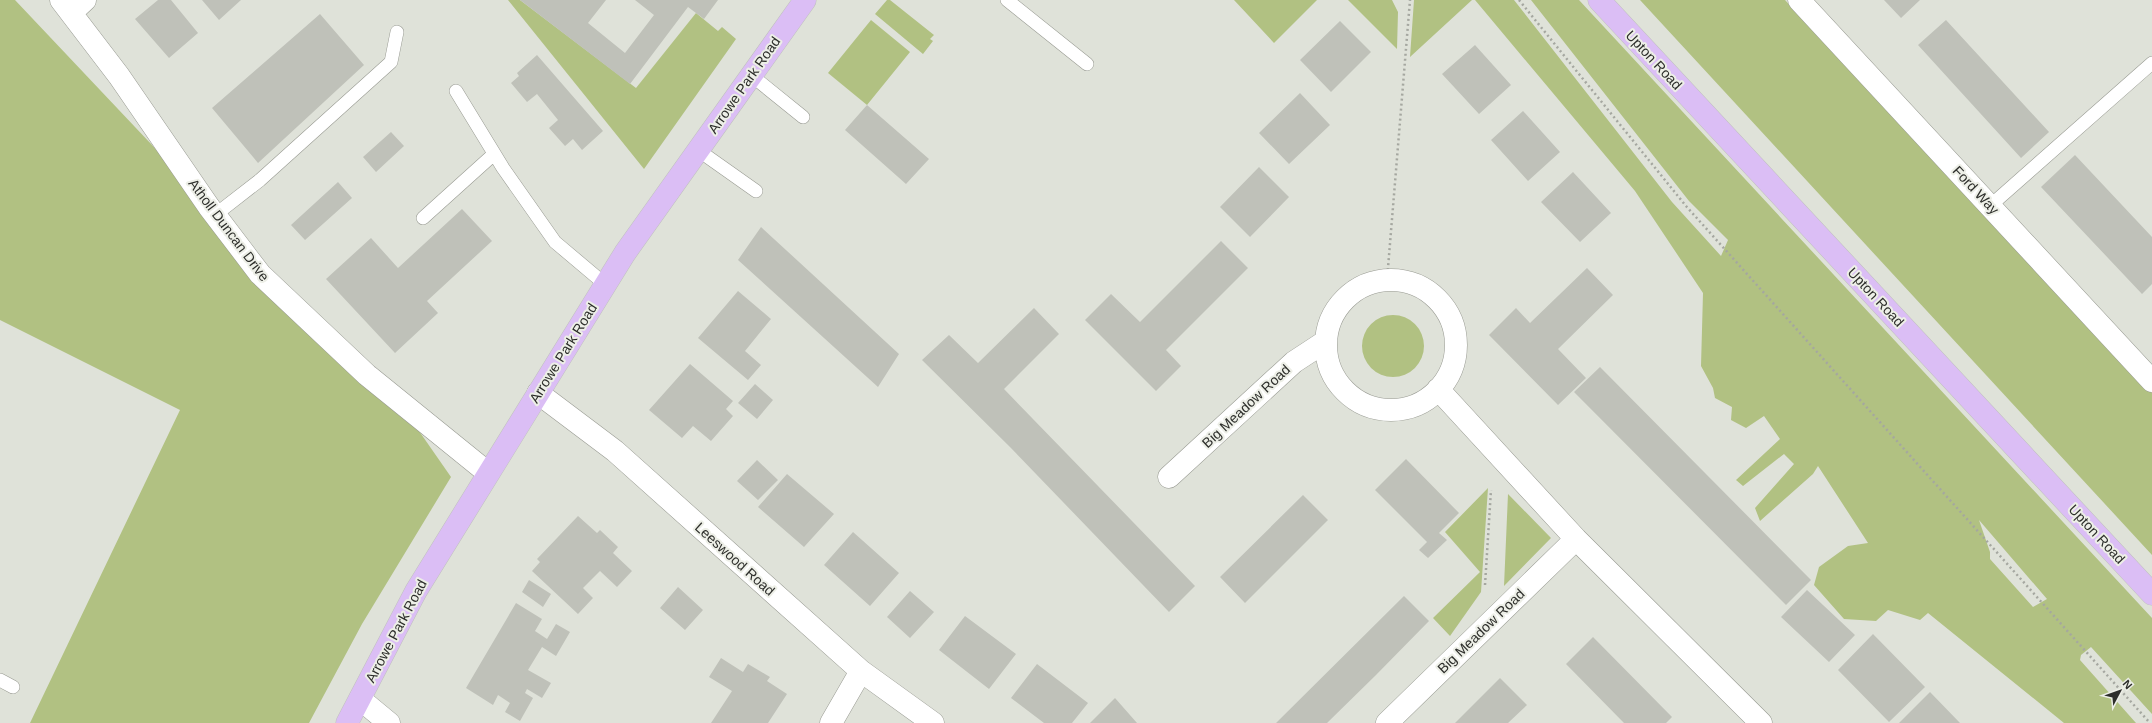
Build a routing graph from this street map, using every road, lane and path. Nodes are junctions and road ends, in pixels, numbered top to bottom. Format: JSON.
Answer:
{"nodes":[{"id":1,"x":805,"y":0,"type":"edge"},
{"id":2,"x":1007,"y":0,"type":"edge"},
{"id":3,"x":1410,"y":0,"type":"edge"},
{"id":4,"x":1519,"y":0,"type":"edge"},
{"id":5,"x":1599,"y":0,"type":"edge"},
{"id":6,"x":1799,"y":0,"type":"edge"},
{"id":7,"x":72,"y":4,"type":"edge"},
{"id":8,"x":398,"y":32,"type":"dead end"},
{"id":9,"x":2152,"y":63,"type":"edge"},
{"id":10,"x":1087,"y":64,"type":"dead end"},
{"id":11,"x":751,"y":75,"type":"junction"},
{"id":12,"x":456,"y":91,"type":"dead end"},
{"id":13,"x":803,"y":117,"type":"dead end"},
{"id":14,"x":698,"y":150,"type":"junction"},
{"id":15,"x":494,"y":154,"type":"junction"},
{"id":16,"x":756,"y":191,"type":"dead end"},
{"id":17,"x":1990,"y":206,"type":"junction"},
{"id":18,"x":215,"y":215,"type":"junction"},
{"id":19,"x":423,"y":218,"type":"dead end"},
{"id":20,"x":1387,"y":280,"type":"junction"},
{"id":21,"x":606,"y":285,"type":"junction"},
{"id":22,"x":1326,"y":341,"type":"junction"},
{"id":23,"x":2152,"y":381,"type":"edge"},
{"id":24,"x":1438,"y":389,"type":"junction"},
{"id":25,"x":538,"y":393,"type":"junction"},
{"id":26,"x":1510,"y":465,"type":"junction"},
{"id":27,"x":488,"y":473,"type":"junction"},
{"id":28,"x":1169,"y":477,"type":"dead end"},
{"id":29,"x":1576,"y":538,"type":"junction"},
{"id":30,"x":2152,"y":594,"type":"edge"},
{"id":31,"x":1501,"y":612,"type":"junction"},
{"id":32,"x":861,"y":671,"type":"junction"},
{"id":33,"x":0,"y":680,"type":"edge"},
{"id":34,"x":13,"y":687,"type":"dead end"},
{"id":35,"x":360,"y":699,"type":"junction"},
{"id":36,"x":347,"y":723,"type":"edge"},
{"id":37,"x":389,"y":723,"type":"edge"},
{"id":38,"x":830,"y":723,"type":"edge"},
{"id":39,"x":933,"y":723,"type":"edge"},
{"id":40,"x":1387,"y":723,"type":"edge"},
{"id":41,"x":1761,"y":723,"type":"edge"},
{"id":42,"x":2150,"y":723,"type":"edge"}],
"edges":[{"from":1,"to":11,"type":"main road","name":"Arrowe Park Road"},
{"from":2,"to":10,"type":"lane"},
{"from":3,"to":20,"type":"path"},
{"from":4,"to":42,"type":"path"},
{"from":5,"to":30,"type":"main road","name":"Upton Road"},
{"from":6,"to":17,"type":"street","name":"Ford Way"},
{"from":7,"to":18,"type":"street","name":"Atholl Duncan Drive"},
{"from":8,"to":18,"type":"lane"},
{"from":9,"to":17,"type":"lane"},
{"from":11,"to":13,"type":"lane"},
{"from":11,"to":14,"type":"main road","name":"Arrowe Park Road"},
{"from":12,"to":15,"type":"lane"},
{"from":14,"to":16,"type":"lane"},
{"from":14,"to":21,"type":"main road","name":"Arrowe Park Road"},
{"from":15,"to":19,"type":"lane"},
{"from":15,"to":21,"type":"lane"},
{"from":17,"to":23,"type":"street","name":"Ford Way"},
{"from":18,"to":27,"type":"street","name":"Atholl Duncan Drive"},
{"from":20,"to":22,"type":"street"},
{"from":20,"to":24,"type":"street"},
{"from":21,"to":25,"type":"main road","name":"Arrowe Park Road"},
{"from":22,"to":24,"type":"street"},
{"from":22,"to":28,"type":"street","name":"Big Meadow Road"},
{"from":24,"to":26,"type":"street"},
{"from":25,"to":27,"type":"main road","name":"Arrowe Park Road"},
{"from":25,"to":32,"type":"street","name":"Leeswood Road"},
{"from":26,"to":29,"type":"street"},
{"from":26,"to":31,"type":"path"},
{"from":27,"to":35,"type":"main road","name":"Arrowe Park Road"},
{"from":29,"to":31,"type":"street","name":"Big Meadow Road"},
{"from":29,"to":41,"type":"street"},
{"from":31,"to":40,"type":"street","name":"Big Meadow Road"},
{"from":32,"to":38,"type":"street"},
{"from":32,"to":39,"type":"street","name":"Leeswood Road"},
{"from":33,"to":34,"type":"lane"},
{"from":35,"to":36,"type":"main road","name":"Arrowe Park Road"},
{"from":35,"to":37,"type":"street"}]}
